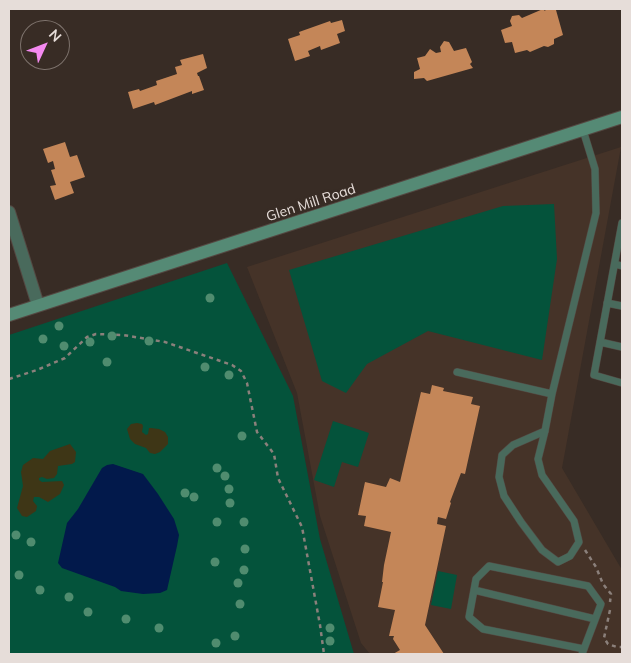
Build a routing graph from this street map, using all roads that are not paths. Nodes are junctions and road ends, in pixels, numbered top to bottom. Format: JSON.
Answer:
{"nodes":[{"id":1,"x":622,"y":117,"type":"edge"},
{"id":2,"x":583,"y":130,"type":"junction"},
{"id":3,"x":9,"y":212,"type":"edge"},
{"id":4,"x":622,"y":223,"type":"edge"},
{"id":5,"x":618,"y":265,"type":"edge"},
{"id":6,"x":607,"y":303,"type":"junction"},
{"id":7,"x":38,"y":305,"type":"junction"},
{"id":8,"x":622,"y":306,"type":"edge"},
{"id":9,"x":9,"y":315,"type":"edge"},
{"id":10,"x":600,"y":342,"type":"junction"},
{"id":11,"x":622,"y":347,"type":"edge"},
{"id":12,"x":457,"y":372,"type":"dead end"},
{"id":13,"x":622,"y":383,"type":"edge"},
{"id":14,"x":552,"y":394,"type":"junction"},
{"id":15,"x":545,"y":431,"type":"junction"},
{"id":16,"x":474,"y":590,"type":"junction"},
{"id":17,"x":595,"y":619,"type":"junction"},
{"id":18,"x":583,"y":652,"type":"edge"}],
"edges":[{"from":1,"to":2,"type":"main road","name":"Glen Mill Road"},
{"from":2,"to":7,"type":"main road","name":"Glen Mill Road"},
{"from":2,"to":14,"type":"lane"},
{"from":3,"to":7,"type":"street"},
{"from":4,"to":5,"type":"lane"},
{"from":5,"to":6,"type":"lane"},
{"from":6,"to":8,"type":"lane"},
{"from":6,"to":10,"type":"lane"},
{"from":7,"to":9,"type":"main road","name":"Glen Mill Road"},
{"from":10,"to":11,"type":"lane"},
{"from":10,"to":13,"type":"lane"},
{"from":12,"to":14,"type":"lane"},
{"from":14,"to":15,"type":"lane"},
{"from":15,"to":15,"type":"lane"},
{"from":16,"to":17,"type":"lane"},
{"from":16,"to":17,"type":"lane"},
{"from":16,"to":18,"type":"lane"},
{"from":17,"to":18,"type":"lane"}]}
